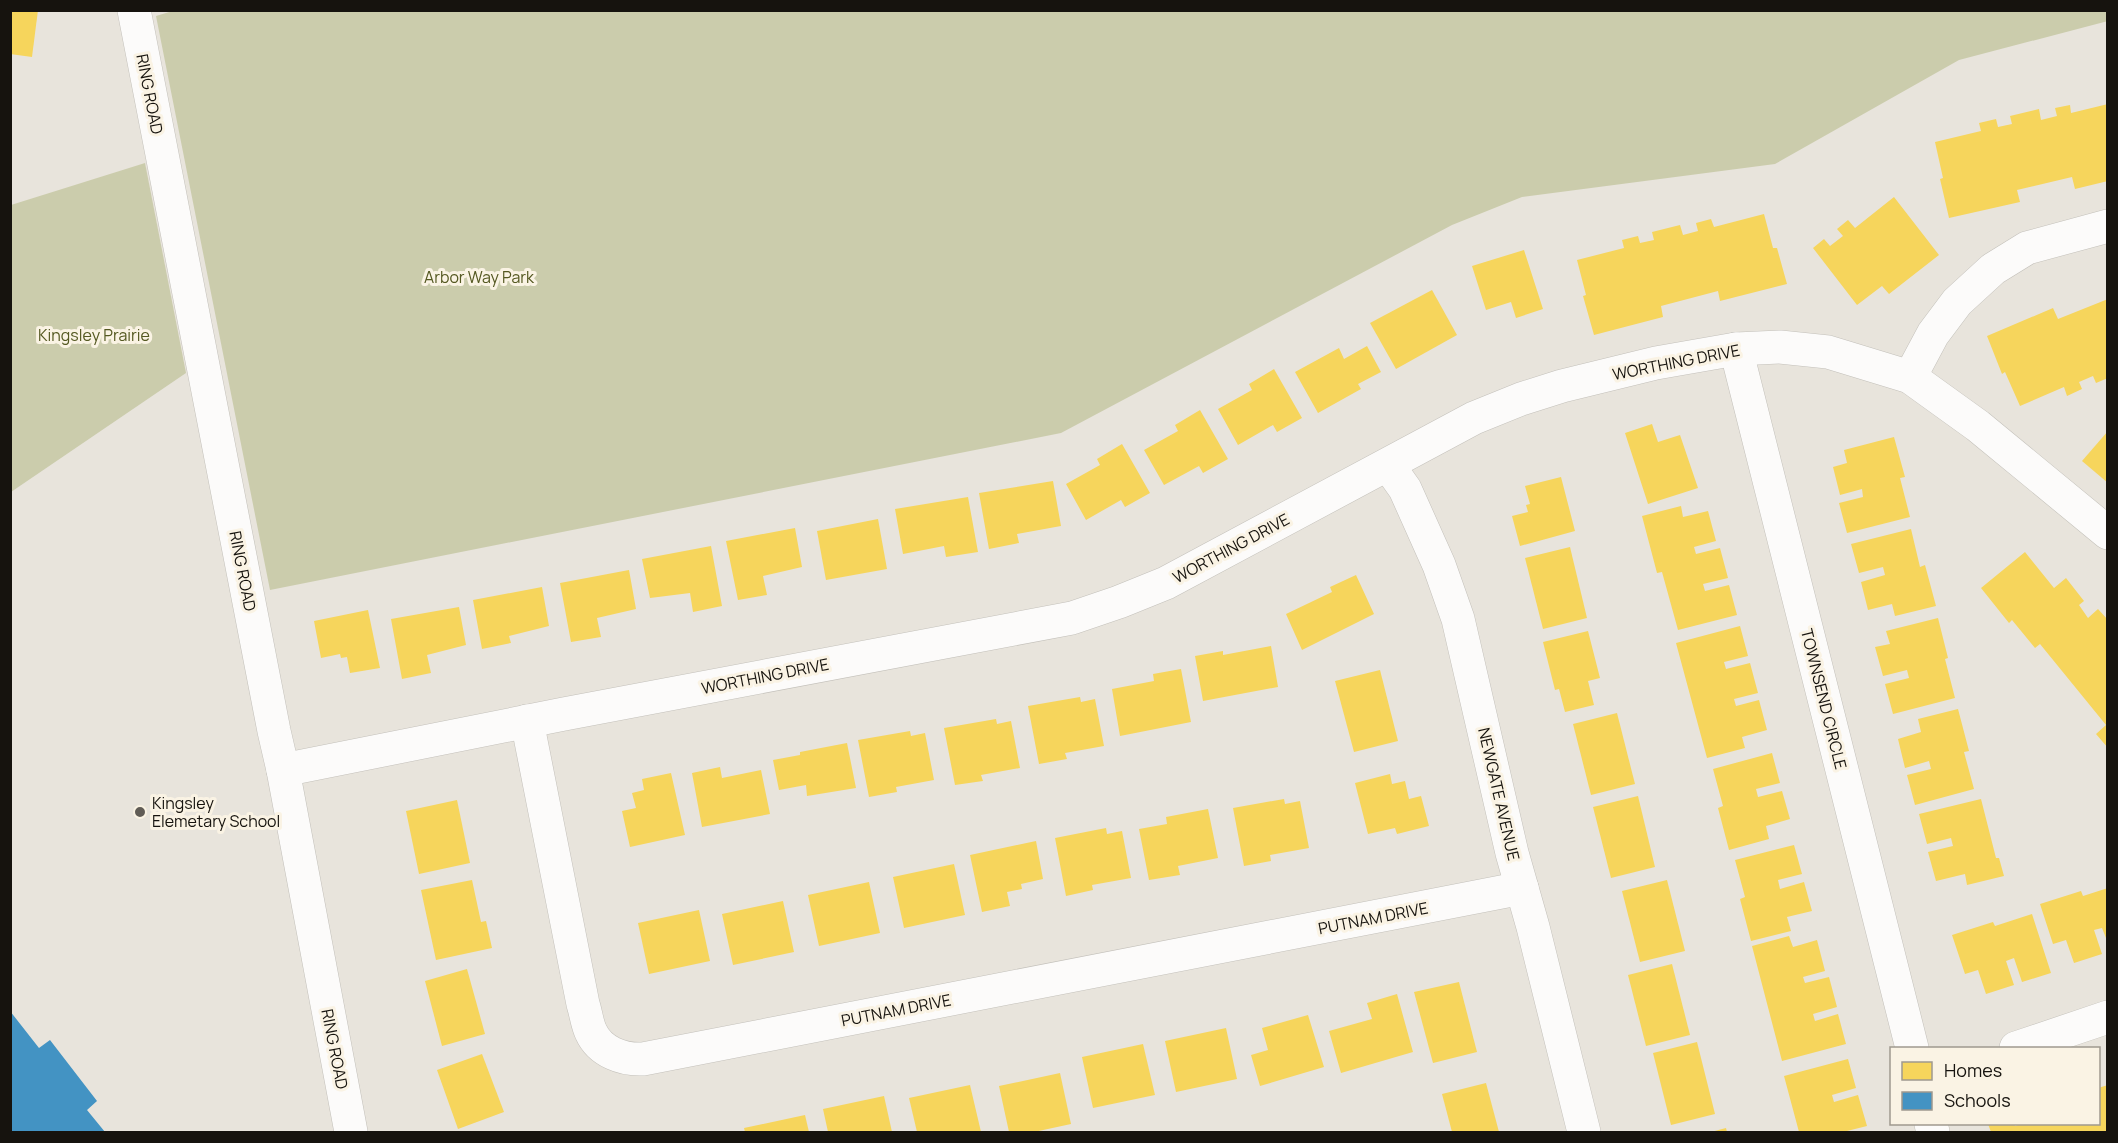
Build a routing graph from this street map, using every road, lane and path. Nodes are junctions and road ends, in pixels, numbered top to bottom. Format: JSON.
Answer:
{"nodes":[{"id":1,"x":134,"y":10,"type":"edge"},
{"id":2,"x":2108,"y":226,"type":"edge"},
{"id":3,"x":1736,"y":349,"type":"junction"},
{"id":4,"x":1910,"y":377,"type":"junction"},
{"id":5,"x":1388,"y":465,"type":"junction"},
{"id":6,"x":2108,"y":533,"type":"edge"},
{"id":7,"x":527,"y":721,"type":"junction"},
{"id":8,"x":283,"y":770,"type":"junction"},
{"id":9,"x":1522,"y":888,"type":"junction"},
{"id":10,"x":2108,"y":1017,"type":"edge"},
{"id":11,"x":1912,"y":1047,"type":"edge"},
{"id":12,"x":2019,"y":1047,"type":"edge"},
{"id":13,"x":351,"y":1132,"type":"edge"},
{"id":14,"x":1584,"y":1132,"type":"edge"}],
"edges":[{"from":1,"to":8,"type":"street","name":"RING ROAD"},
{"from":2,"to":4,"type":"street"},
{"from":3,"to":4,"type":"street","name":"WORTHING DRIVE"},
{"from":3,"to":5,"type":"street","name":"WORTHING DRIVE"},
{"from":3,"to":11,"type":"street","name":"TOWNSEND CIRCLE"},
{"from":4,"to":6,"type":"street","name":"WORTHING DRIVE"},
{"from":5,"to":7,"type":"street","name":"WORTHING DRIVE"},
{"from":5,"to":9,"type":"street","name":"NEWGATE AVENUE"},
{"from":7,"to":8,"type":"street","name":"WORTHING DRIVE"},
{"from":7,"to":9,"type":"street","name":"PUTNAM DRIVE"},
{"from":8,"to":13,"type":"street","name":"RING ROAD"},
{"from":9,"to":14,"type":"street","name":"NEWGATE AVENUE"},
{"from":10,"to":12,"type":"street"}]}
